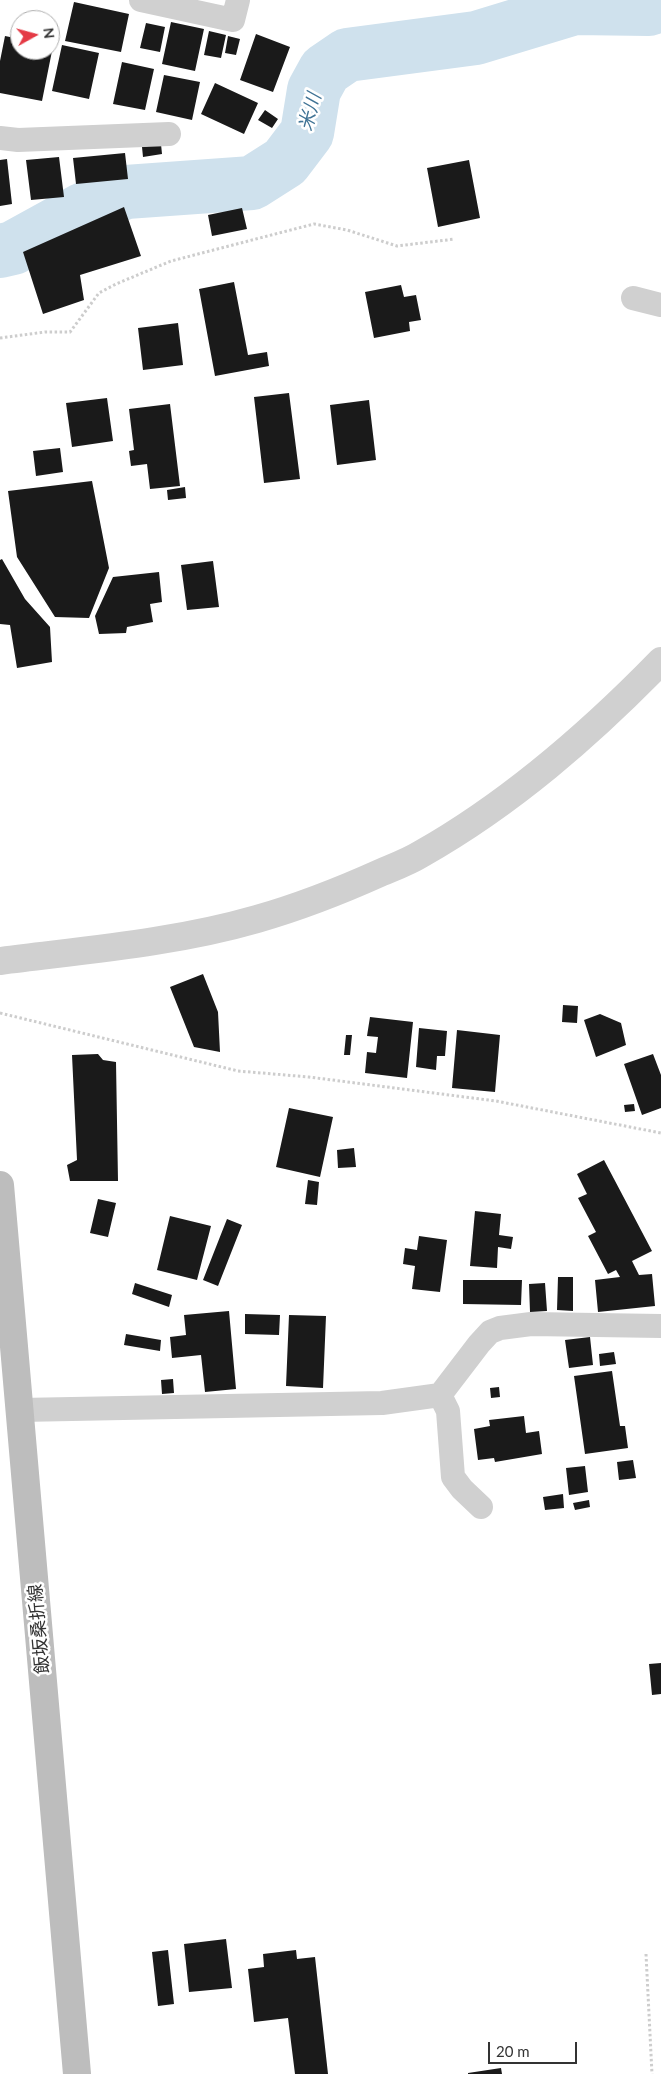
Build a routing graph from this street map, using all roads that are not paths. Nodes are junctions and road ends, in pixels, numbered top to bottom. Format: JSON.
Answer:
{"nodes":[{"id":1,"x":141,"y":0,"type":"edge"},
{"id":2,"x":238,"y":0,"type":"edge"},
{"id":3,"x":169,"y":134,"type":"dead end"},
{"id":4,"x":0,"y":138,"type":"edge"},
{"id":5,"x":633,"y":298,"type":"dead end"},
{"id":6,"x":661,"y":305,"type":"edge"},
{"id":7,"x":661,"y":661,"type":"edge"},
{"id":8,"x":0,"y":960,"type":"edge"},
{"id":9,"x":0,"y":1185,"type":"edge"},
{"id":10,"x":6,"y":1318,"type":"edge"},
{"id":11,"x":661,"y":1326,"type":"edge"},
{"id":12,"x":440,"y":1395,"type":"junction"},
{"id":13,"x":20,"y":1410,"type":"junction"},
{"id":14,"x":481,"y":1507,"type":"dead end"},
{"id":15,"x":77,"y":2074,"type":"edge"}],
"edges":[{"from":1,"to":2,"type":"street"},
{"from":3,"to":4,"type":"street"},
{"from":5,"to":6,"type":"street"},
{"from":7,"to":8,"type":"street"},
{"from":9,"to":10,"type":"main road","name":"飯坂桑折線"},
{"from":10,"to":13,"type":"main road","name":"飯坂桑折線"},
{"from":11,"to":12,"type":"street"},
{"from":12,"to":13,"type":"street"},
{"from":12,"to":14,"type":"street"},
{"from":13,"to":15,"type":"main road","name":"飯坂桑折線"}]}
